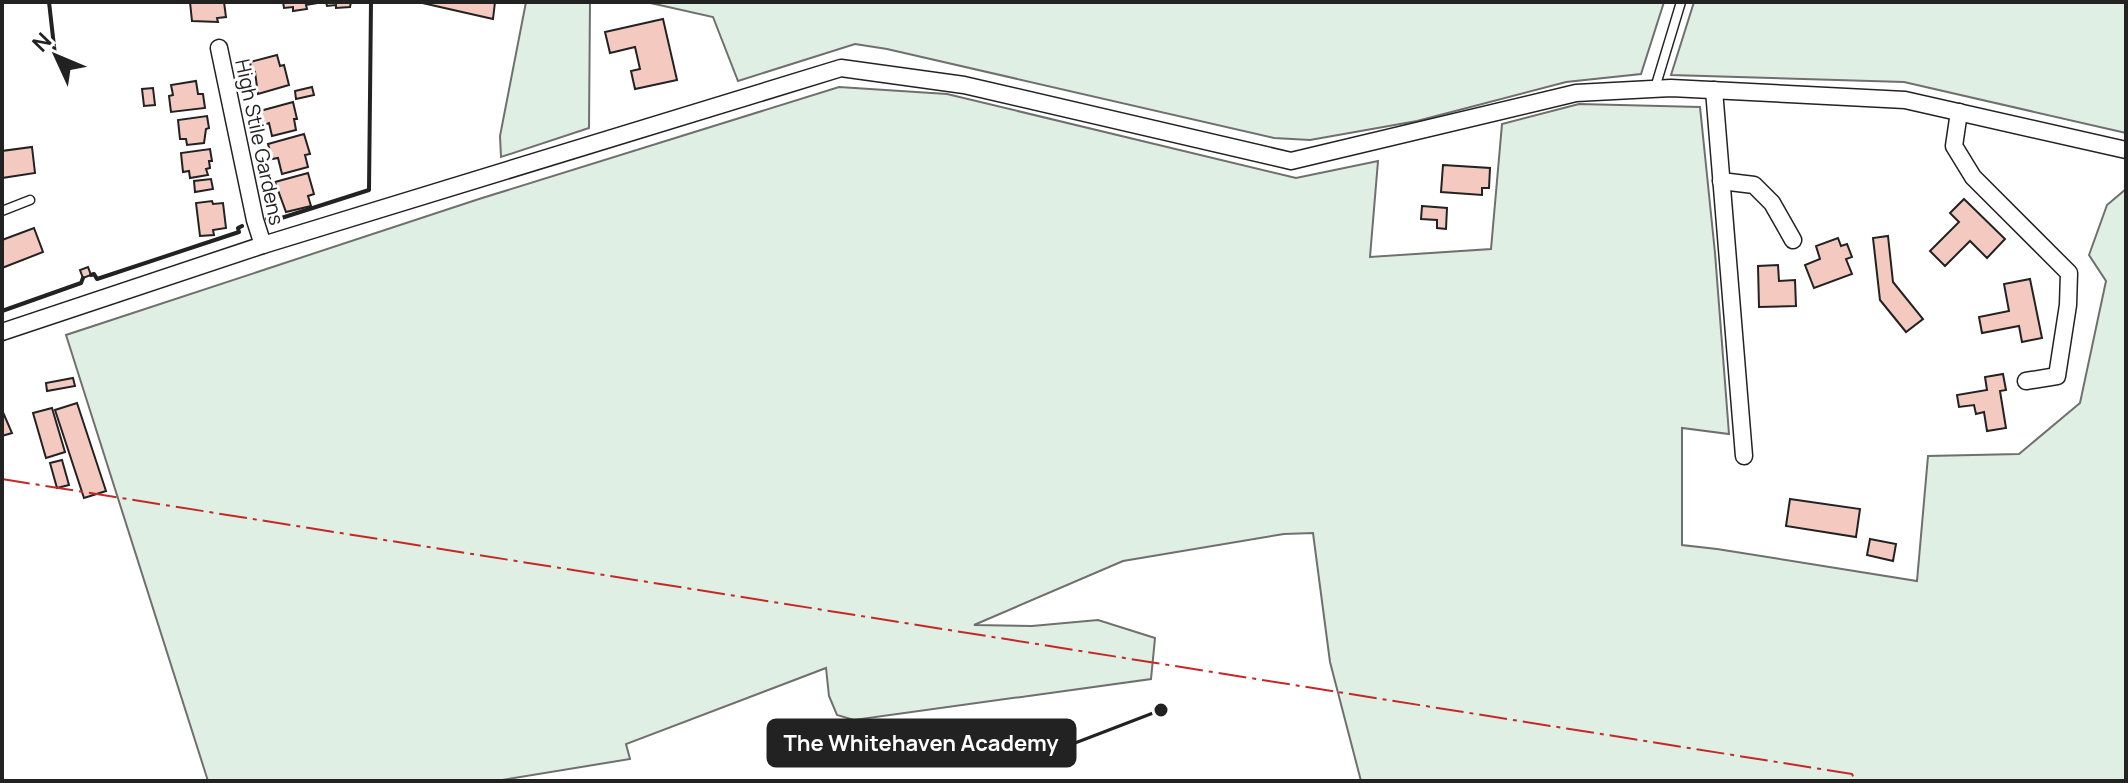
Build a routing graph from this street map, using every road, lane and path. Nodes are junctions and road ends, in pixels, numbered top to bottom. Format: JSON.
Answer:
{"nodes":[{"id":1,"x":1681,"y":2,"type":"edge"},
{"id":2,"x":219,"y":48,"type":"dead end"},
{"id":3,"x":1655,"y":89,"type":"junction"},
{"id":4,"x":1714,"y":90,"type":"junction"},
{"id":5,"x":1959,"y":112,"type":"junction"},
{"id":6,"x":2126,"y":150,"type":"edge"},
{"id":7,"x":1721,"y":181,"type":"junction"},
{"id":8,"x":30,"y":200,"type":"dead end"},
{"id":9,"x":2,"y":211,"type":"edge"},
{"id":10,"x":1793,"y":240,"type":"dead end"},
{"id":11,"x":263,"y":245,"type":"junction"},
{"id":12,"x":2,"y":332,"type":"edge"},
{"id":13,"x":2026,"y":381,"type":"dead end"},
{"id":14,"x":1744,"y":456,"type":"dead end"}],
"edges":[{"from":1,"to":3,"type":"lane"},
{"from":2,"to":11,"type":"street","name":"High Stile Gardens"},
{"from":3,"to":4,"type":"street"},
{"from":3,"to":11,"type":"street"},
{"from":4,"to":5,"type":"street"},
{"from":4,"to":7,"type":"street"},
{"from":5,"to":6,"type":"street"},
{"from":5,"to":13,"type":"street"},
{"from":7,"to":10,"type":"street"},
{"from":7,"to":14,"type":"street"},
{"from":8,"to":9,"type":"lane"},
{"from":11,"to":12,"type":"street"}]}
